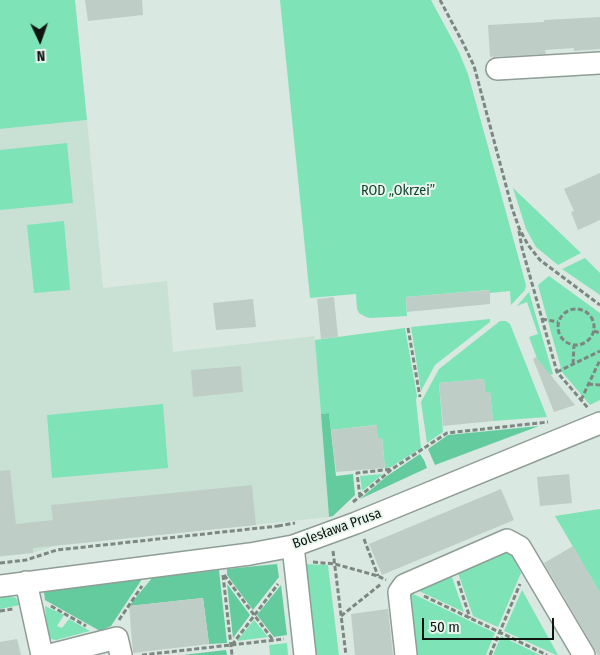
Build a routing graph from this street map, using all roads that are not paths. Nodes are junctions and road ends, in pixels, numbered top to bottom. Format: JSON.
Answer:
{"nodes":[{"id":1,"x":600,"y":63,"type":"edge"},
{"id":2,"x":497,"y":69,"type":"dead end"},
{"id":3,"x":597,"y":415,"type":"edge"},
{"id":4,"x":286,"y":540,"type":"junction"},
{"id":5,"x":26,"y":582,"type":"junction"},
{"id":6,"x":0,"y":586,"type":"edge"},
{"id":7,"x":42,"y":655,"type":"edge"},
{"id":8,"x":50,"y":655,"type":"edge"},
{"id":9,"x":121,"y":655,"type":"edge"},
{"id":10,"x":305,"y":655,"type":"edge"},
{"id":11,"x":406,"y":655,"type":"edge"},
{"id":12,"x":584,"y":655,"type":"edge"}],
"edges":[{"from":1,"to":2,"type":"street"},
{"from":3,"to":4,"type":"street","name":"Bolesława Prusa"},
{"from":4,"to":5,"type":"street","name":"Bolesława Prusa"},
{"from":4,"to":10,"type":"street"},
{"from":5,"to":6,"type":"street","name":"Bolesława Prusa"},
{"from":5,"to":7,"type":"street"},
{"from":8,"to":9,"type":"street"},
{"from":11,"to":12,"type":"street"}]}
